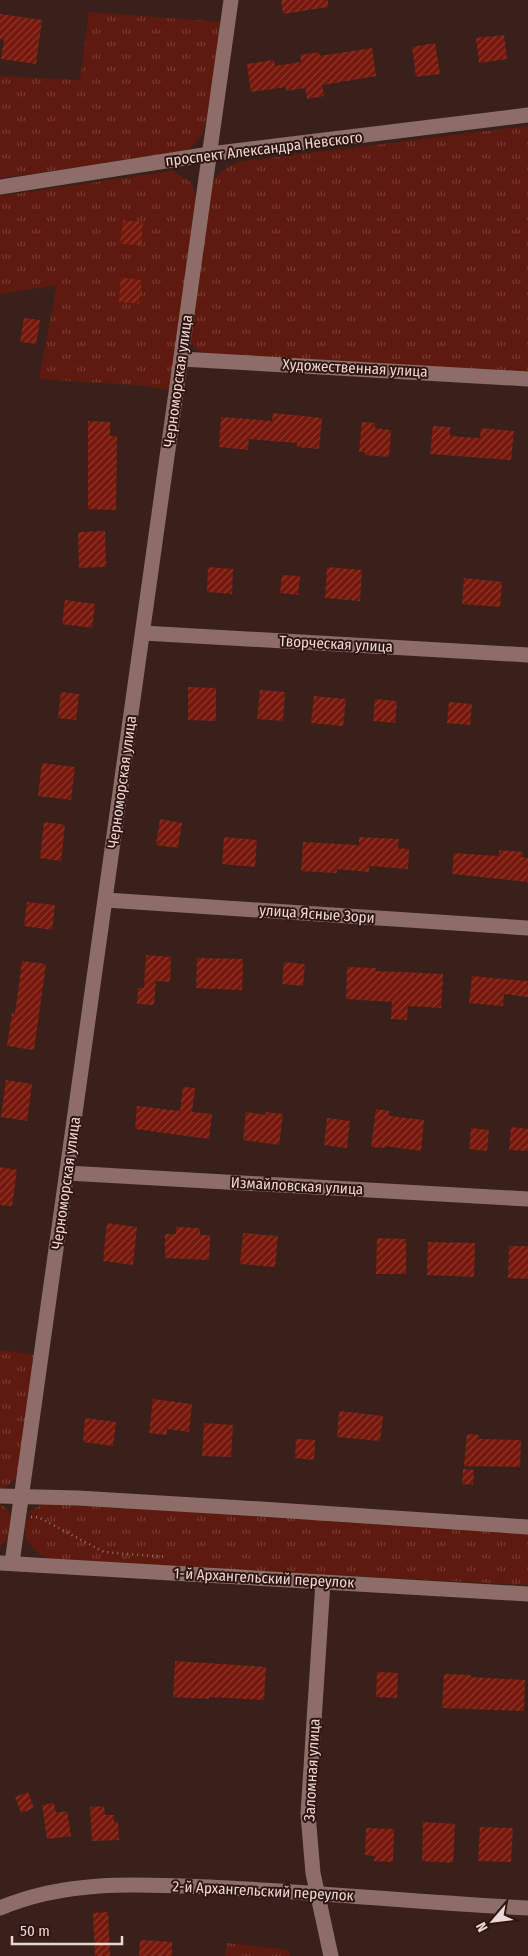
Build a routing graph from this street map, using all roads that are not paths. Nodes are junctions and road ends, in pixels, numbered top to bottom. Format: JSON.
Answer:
{"nodes":[{"id":1,"x":231,"y":0,"type":"edge"},
{"id":2,"x":528,"y":116,"type":"edge"},
{"id":3,"x":210,"y":154,"type":"junction"},
{"id":4,"x":0,"y":187,"type":"edge"},
{"id":5,"x":181,"y":359,"type":"junction"},
{"id":6,"x":528,"y":379,"type":"edge"},
{"id":7,"x":144,"y":633,"type":"junction"},
{"id":8,"x":528,"y":655,"type":"edge"},
{"id":9,"x":106,"y":900,"type":"junction"},
{"id":10,"x":528,"y":928,"type":"edge"},
{"id":11,"x":67,"y":1173,"type":"junction"},
{"id":12,"x":528,"y":1200,"type":"edge"},
{"id":13,"x":0,"y":1496,"type":"edge"},
{"id":14,"x":21,"y":1498,"type":"junction"},
{"id":15,"x":528,"y":1527,"type":"edge"},
{"id":16,"x":4,"y":1565,"type":"edge"},
{"id":17,"x":323,"y":1582,"type":"junction"},
{"id":18,"x":528,"y":1594,"type":"edge"},
{"id":19,"x":318,"y":1893,"type":"junction"},
{"id":20,"x":0,"y":1908,"type":"edge"},
{"id":21,"x":528,"y":1908,"type":"edge"},
{"id":22,"x":331,"y":1956,"type":"edge"}],
"edges":[{"from":1,"to":3,"type":"street","name":"Черноморская улица"},
{"from":2,"to":3,"type":"street","name":"проспект Александра Невского"},
{"from":3,"to":4,"type":"street","name":"проспект Александра Невского"},
{"from":3,"to":5,"type":"street","name":"Черноморская улица"},
{"from":5,"to":6,"type":"street","name":"Художественная улица"},
{"from":5,"to":7,"type":"street","name":"Черноморская улица"},
{"from":7,"to":8,"type":"street","name":"Творческая улица"},
{"from":7,"to":9,"type":"street","name":"Черноморская улица"},
{"from":9,"to":10,"type":"street","name":"улица Ясные Зори"},
{"from":9,"to":11,"type":"street","name":"Черноморская улица"},
{"from":11,"to":12,"type":"street","name":"Измайловская улица"},
{"from":11,"to":14,"type":"street","name":"Черноморская улица"},
{"from":13,"to":14,"type":"street"},
{"from":14,"to":15,"type":"street"},
{"from":14,"to":16,"type":"street","name":"Черноморская улица"},
{"from":16,"to":17,"type":"street","name":"1-й Архангельский переулок"},
{"from":17,"to":18,"type":"street","name":"1-й Архангельский переулок"},
{"from":17,"to":19,"type":"street","name":"Заломная улица"},
{"from":19,"to":20,"type":"street","name":"2-й Архангельский переулок"},
{"from":19,"to":21,"type":"street","name":"2-й Архангельский переулок"},
{"from":19,"to":22,"type":"street","name":"Заломная улица"}]}
